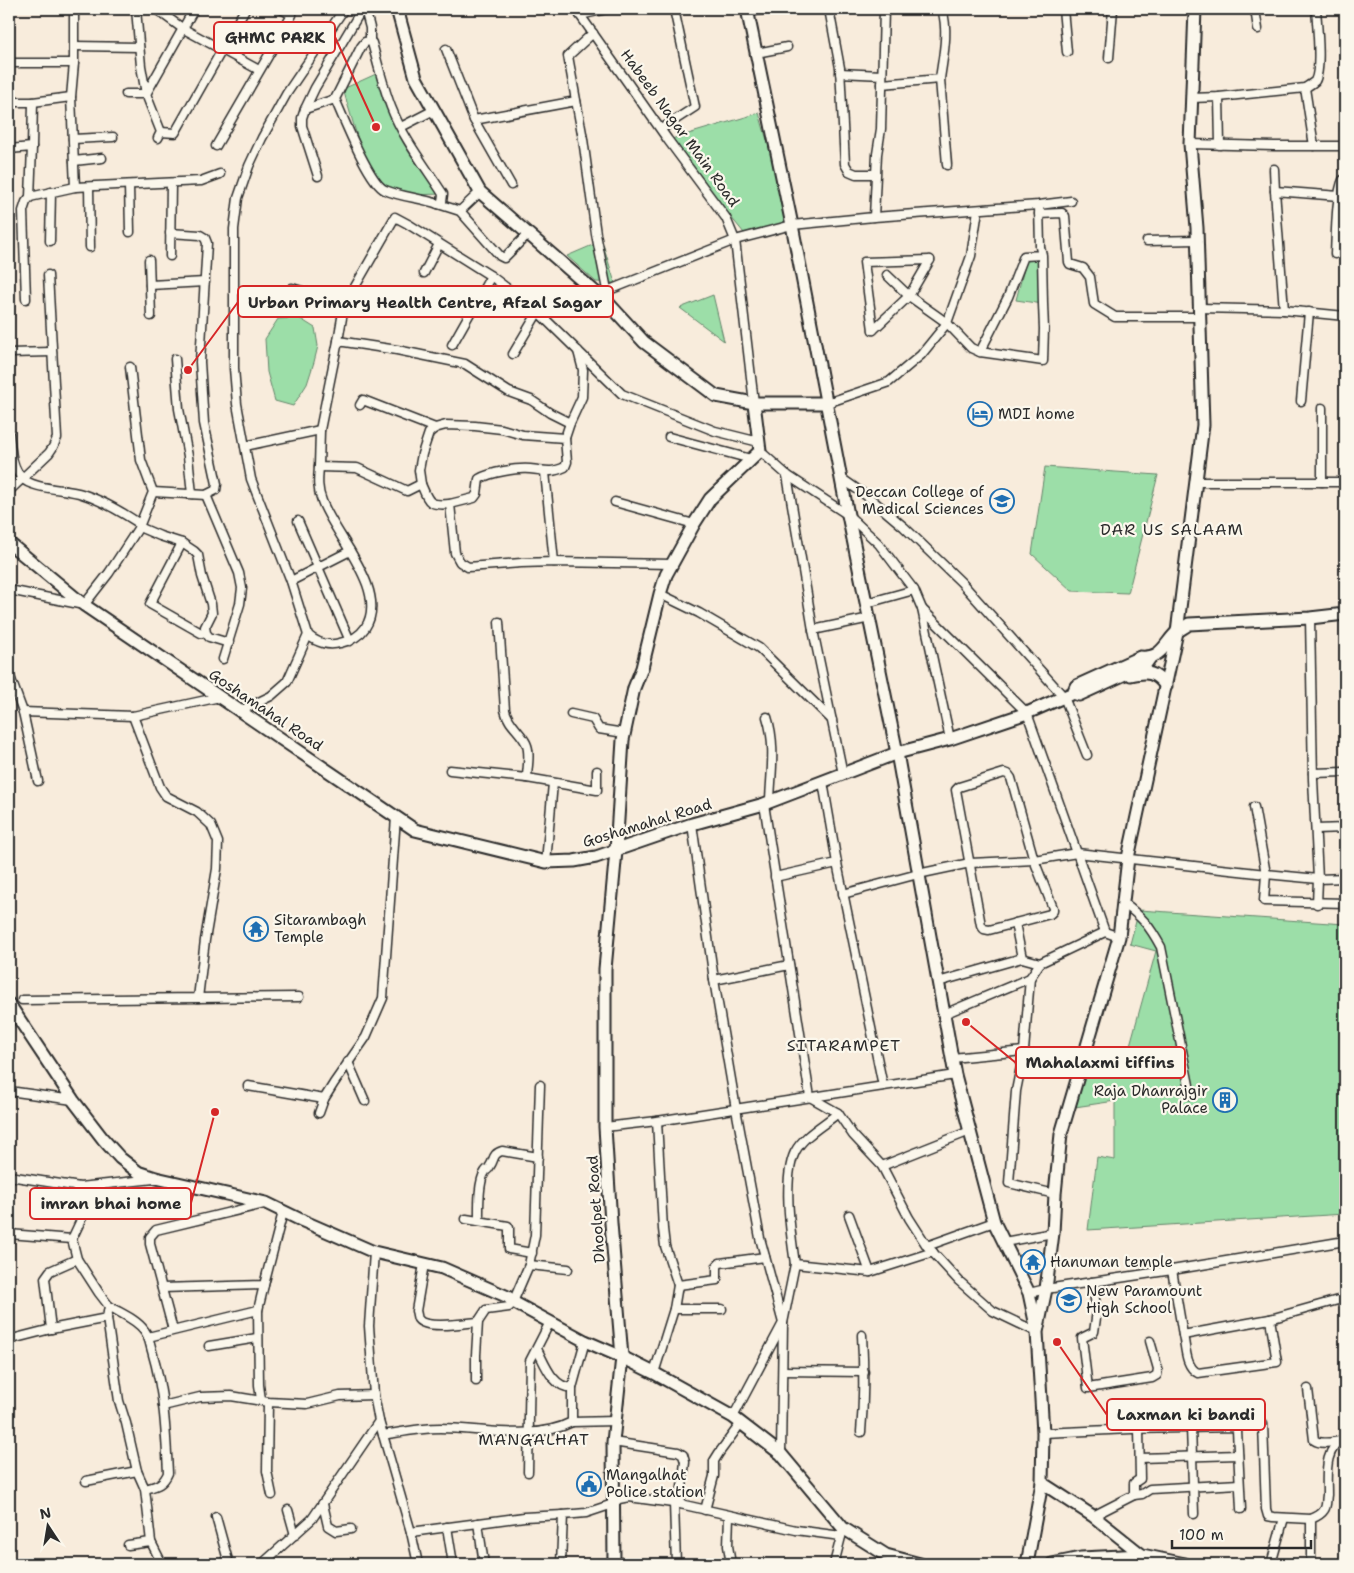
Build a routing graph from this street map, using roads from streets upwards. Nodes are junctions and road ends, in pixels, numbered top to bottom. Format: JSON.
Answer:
{"nodes":[{"id":1,"x":74,"y":9,"type":"edge"},
{"id":2,"x":136,"y":9,"type":"edge"},
{"id":3,"x":156,"y":9,"type":"edge"},
{"id":4,"x":194,"y":9,"type":"edge"},
{"id":5,"x":246,"y":9,"type":"edge"},
{"id":6,"x":281,"y":9,"type":"edge"},
{"id":7,"x":344,"y":9,"type":"edge"},
{"id":8,"x":364,"y":9,"type":"edge"},
{"id":9,"x":397,"y":9,"type":"edge"},
{"id":10,"x":607,"y":9,"type":"edge"},
{"id":11,"x":674,"y":9,"type":"edge"},
{"id":12,"x":769,"y":9,"type":"edge"},
{"id":13,"x":829,"y":9,"type":"edge"},
{"id":14,"x":884,"y":9,"type":"edge"},
{"id":15,"x":942,"y":9,"type":"edge"},
{"id":16,"x":1064,"y":9,"type":"edge"},
{"id":17,"x":1113,"y":9,"type":"edge"},
{"id":18,"x":1195,"y":9,"type":"edge"},
{"id":19,"x":1255,"y":9,"type":"edge"},
{"id":20,"x":1316,"y":9,"type":"edge"},
{"id":21,"x":747,"y":11,"type":"edge"},
{"id":22,"x":294,"y":12,"type":"edge"},
{"id":23,"x":579,"y":12,"type":"edge"},
{"id":24,"x":182,"y":28,"type":"junction"},
{"id":25,"x":1258,"y":29,"type":"dead end"},
{"id":26,"x":593,"y":33,"type":"junction"},
{"id":27,"x":370,"y":41,"type":"junction"},
{"id":28,"x":74,"y":46,"type":"junction"},
{"id":29,"x":139,"y":47,"type":"junction"},
{"id":30,"x":787,"y":47,"type":"dead end"},
{"id":31,"x":446,"y":49,"type":"dead end"},
{"id":32,"x":223,"y":50,"type":"junction"},
{"id":33,"x":1067,"y":52,"type":"dead end"},
{"id":34,"x":756,"y":53,"type":"junction"},
{"id":35,"x":1110,"y":58,"type":"dead end"},
{"id":36,"x":9,"y":63,"type":"edge"},
{"id":37,"x":74,"y":63,"type":"junction"},
{"id":38,"x":260,"y":70,"type":"junction"},
{"id":39,"x":840,"y":73,"type":"junction"},
{"id":40,"x":882,"y":79,"type":"junction"},
{"id":41,"x":940,"y":79,"type":"junction"},
{"id":42,"x":1305,"y":88,"type":"junction"},
{"id":43,"x":126,"y":94,"type":"dead end"},
{"id":44,"x":146,"y":94,"type":"junction"},
{"id":45,"x":71,"y":97,"type":"junction"},
{"id":46,"x":1218,"y":97,"type":"junction"},
{"id":47,"x":1191,"y":98,"type":"junction"},
{"id":48,"x":335,"y":99,"type":"junction"},
{"id":49,"x":576,"y":101,"type":"junction"},
{"id":50,"x":9,"y":102,"type":"edge"},
{"id":51,"x":33,"y":102,"type":"junction"},
{"id":52,"x":305,"y":109,"type":"junction"},
{"id":53,"x":434,"y":110,"type":"junction"},
{"id":54,"x":474,"y":120,"type":"junction"},
{"id":55,"x":401,"y":127,"type":"junction"},
{"id":56,"x":661,"y":130,"type":"junction"},
{"id":57,"x":113,"y":137,"type":"dead end"},
{"id":58,"x":73,"y":139,"type":"junction"},
{"id":59,"x":1190,"y":144,"type":"junction"},
{"id":60,"x":1220,"y":145,"type":"junction"},
{"id":61,"x":216,"y":146,"type":"dead end"},
{"id":62,"x":1314,"y":146,"type":"junction"},
{"id":63,"x":1345,"y":146,"type":"edge"},
{"id":64,"x":32,"y":147,"type":"junction"},
{"id":65,"x":9,"y":149,"type":"edge"},
{"id":66,"x":102,"y":158,"type":"dead end"},
{"id":67,"x":74,"y":161,"type":"junction"},
{"id":68,"x":947,"y":165,"type":"dead end"},
{"id":69,"x":1274,"y":169,"type":"dead end"},
{"id":70,"x":220,"y":174,"type":"dead end"},
{"id":71,"x":875,"y":174,"type":"junction"},
{"id":72,"x":318,"y":176,"type":"dead end"},
{"id":73,"x":1345,"y":179,"type":"edge"},
{"id":74,"x":171,"y":183,"type":"junction"},
{"id":75,"x":129,"y":185,"type":"junction"},
{"id":76,"x":511,"y":185,"type":"dead end"},
{"id":77,"x":75,"y":187,"type":"junction"},
{"id":78,"x":89,"y":187,"type":"junction"},
{"id":79,"x":1275,"y":191,"type":"junction"},
{"id":80,"x":51,"y":192,"type":"junction"},
{"id":81,"x":480,"y":192,"type":"junction"},
{"id":82,"x":1339,"y":196,"type":"junction"},
{"id":83,"x":30,"y":197,"type":"junction"},
{"id":84,"x":1071,"y":200,"type":"dead end"},
{"id":85,"x":438,"y":204,"type":"junction"},
{"id":86,"x":1039,"y":205,"type":"junction"},
{"id":87,"x":978,"y":210,"type":"junction"},
{"id":88,"x":460,"y":211,"type":"junction"},
{"id":89,"x":1040,"y":214,"type":"junction"},
{"id":90,"x":874,"y":217,"type":"junction"},
{"id":91,"x":792,"y":225,"type":"junction"},
{"id":92,"x":130,"y":232,"type":"dead end"},
{"id":93,"x":170,"y":232,"type":"junction"},
{"id":94,"x":528,"y":234,"type":"junction"},
{"id":95,"x":735,"y":240,"type":"junction"},
{"id":96,"x":1197,"y":240,"type":"junction"},
{"id":97,"x":50,"y":241,"type":"dead end"},
{"id":98,"x":1147,"y":241,"type":"dead end"},
{"id":99,"x":439,"y":244,"type":"junction"},
{"id":100,"x":90,"y":246,"type":"dead end"},
{"id":101,"x":1335,"y":254,"type":"dead end"},
{"id":102,"x":1042,"y":255,"type":"junction"},
{"id":103,"x":170,"y":256,"type":"dead end"},
{"id":104,"x":150,"y":260,"type":"dead end"},
{"id":105,"x":424,"y":273,"type":"dead end"},
{"id":106,"x":48,"y":275,"type":"dead end"},
{"id":107,"x":887,"y":275,"type":"dead end"},
{"id":108,"x":491,"y":276,"type":"junction"},
{"id":109,"x":205,"y":282,"type":"junction"},
{"id":110,"x":150,"y":285,"type":"junction"},
{"id":111,"x":292,"y":288,"type":"dead end"},
{"id":112,"x":607,"y":291,"type":"junction"},
{"id":113,"x":909,"y":296,"type":"junction"},
{"id":114,"x":26,"y":299,"type":"dead end"},
{"id":115,"x":610,"y":305,"type":"junction"},
{"id":116,"x":1284,"y":310,"type":"junction"},
{"id":117,"x":343,"y":312,"type":"junction"},
{"id":118,"x":538,"y":312,"type":"junction"},
{"id":119,"x":1199,"y":312,"type":"junction"},
{"id":120,"x":1309,"y":312,"type":"junction"},
{"id":121,"x":151,"y":316,"type":"dead end"},
{"id":122,"x":1345,"y":316,"type":"edge"},
{"id":123,"x":947,"y":324,"type":"junction"},
{"id":124,"x":338,"y":341,"type":"junction"},
{"id":125,"x":452,"y":345,"type":"dead end"},
{"id":126,"x":577,"y":349,"type":"junction"},
{"id":127,"x":52,"y":352,"type":"junction"},
{"id":128,"x":980,"y":352,"type":"junction"},
{"id":129,"x":9,"y":353,"type":"edge"},
{"id":130,"x":512,"y":354,"type":"dead end"},
{"id":131,"x":175,"y":359,"type":"dead end"},
{"id":132,"x":130,"y":367,"type":"dead end"},
{"id":133,"x":1301,"y":401,"type":"dead end"},
{"id":134,"x":827,"y":402,"type":"junction"},
{"id":135,"x":754,"y":403,"type":"junction"},
{"id":136,"x":360,"y":405,"type":"dead end"},
{"id":137,"x":1322,"y":408,"type":"dead end"},
{"id":138,"x":570,"y":423,"type":"junction"},
{"id":139,"x":435,"y":428,"type":"junction"},
{"id":140,"x":320,"y":430,"type":"junction"},
{"id":141,"x":9,"y":434,"type":"edge"},
{"id":142,"x":669,"y":437,"type":"dead end"},
{"id":143,"x":565,"y":438,"type":"junction"},
{"id":144,"x":245,"y":446,"type":"junction"},
{"id":145,"x":759,"y":447,"type":"junction"},
{"id":146,"x":751,"y":459,"type":"junction"},
{"id":147,"x":319,"y":467,"type":"junction"},
{"id":148,"x":545,"y":472,"type":"junction"},
{"id":149,"x":787,"y":476,"type":"junction"},
{"id":150,"x":22,"y":478,"type":"junction"},
{"id":151,"x":841,"y":478,"type":"junction"},
{"id":152,"x":1196,"y":482,"type":"junction"},
{"id":153,"x":1322,"y":482,"type":"junction"},
{"id":154,"x":1345,"y":482,"type":"edge"},
{"id":155,"x":421,"y":484,"type":"junction"},
{"id":156,"x":9,"y":491,"type":"edge"},
{"id":157,"x":153,"y":492,"type":"junction"},
{"id":158,"x":192,"y":494,"type":"junction"},
{"id":159,"x":206,"y":495,"type":"junction"},
{"id":160,"x":615,"y":502,"type":"dead end"},
{"id":161,"x":450,"y":504,"type":"junction"},
{"id":162,"x":848,"y":515,"type":"junction"},
{"id":163,"x":298,"y":521,"type":"dead end"},
{"id":164,"x":694,"y":524,"type":"junction"},
{"id":165,"x":139,"y":527,"type":"junction"},
{"id":166,"x":9,"y":543,"type":"edge"},
{"id":167,"x":182,"y":543,"type":"junction"},
{"id":168,"x":350,"y":552,"type":"junction"},
{"id":169,"x":554,"y":562,"type":"junction"},
{"id":170,"x":672,"y":564,"type":"junction"},
{"id":171,"x":319,"y":568,"type":"junction"},
{"id":172,"x":291,"y":581,"type":"junction"},
{"id":173,"x":9,"y":590,"type":"edge"},
{"id":174,"x":914,"y":590,"type":"junction"},
{"id":175,"x":660,"y":594,"type":"junction"},
{"id":176,"x":867,"y":603,"type":"junction"},
{"id":177,"x":84,"y":606,"type":"junction"},
{"id":178,"x":922,"y":609,"type":"junction"},
{"id":179,"x":1345,"y":614,"type":"edge"},
{"id":180,"x":870,"y":618,"type":"junction"},
{"id":181,"x":1310,"y":618,"type":"junction"},
{"id":182,"x":499,"y":622,"type":"dead end"},
{"id":183,"x":813,"y":630,"type":"junction"},
{"id":184,"x":201,"y":632,"type":"dead end"},
{"id":185,"x":1178,"y":632,"type":"junction"},
{"id":186,"x":308,"y":636,"type":"junction"},
{"id":187,"x":350,"y":641,"type":"junction"},
{"id":188,"x":229,"y":643,"type":"junction"},
{"id":189,"x":1150,"y":658,"type":"junction"},
{"id":190,"x":223,"y":659,"type":"dead end"},
{"id":191,"x":9,"y":674,"type":"edge"},
{"id":192,"x":1119,"y":677,"type":"junction"},
{"id":193,"x":1166,"y":686,"type":"junction"},
{"id":194,"x":1068,"y":695,"type":"junction"},
{"id":195,"x":220,"y":698,"type":"junction"},
{"id":196,"x":240,"y":711,"type":"junction"},
{"id":197,"x":23,"y":712,"type":"junction"},
{"id":198,"x":1027,"y":713,"type":"junction"},
{"id":199,"x":572,"y":714,"type":"dead end"},
{"id":200,"x":133,"y":716,"type":"junction"},
{"id":201,"x":767,"y":717,"type":"dead end"},
{"id":202,"x":833,"y":721,"type":"junction"},
{"id":203,"x":624,"y":733,"type":"junction"},
{"id":204,"x":950,"y":739,"type":"junction"},
{"id":205,"x":897,"y":753,"type":"junction"},
{"id":206,"x":1087,"y":755,"type":"dead end"},
{"id":207,"x":450,"y":770,"type":"dead end"},
{"id":208,"x":597,"y":771,"type":"dead end"},
{"id":209,"x":1345,"y":772,"type":"edge"},
{"id":210,"x":1313,"y":773,"type":"junction"},
{"id":211,"x":843,"y":774,"type":"junction"},
{"id":212,"x":527,"y":778,"type":"junction"},
{"id":213,"x":38,"y":781,"type":"dead end"},
{"id":214,"x":823,"y":782,"type":"junction"},
{"id":215,"x":553,"y":783,"type":"junction"},
{"id":216,"x":767,"y":802,"type":"junction"},
{"id":217,"x":1254,"y":807,"type":"dead end"},
{"id":218,"x":396,"y":817,"type":"junction"},
{"id":219,"x":692,"y":824,"type":"junction"},
{"id":220,"x":1345,"y":828,"type":"edge"},
{"id":221,"x":1316,"y":829,"type":"junction"},
{"id":222,"x":616,"y":851,"type":"junction"},
{"id":223,"x":1077,"y":853,"type":"junction"},
{"id":224,"x":1128,"y":858,"type":"junction"},
{"id":225,"x":1034,"y":860,"type":"junction"},
{"id":226,"x":546,"y":862,"type":"junction"},
{"id":227,"x":837,"y":863,"type":"junction"},
{"id":228,"x":970,"y":863,"type":"junction"},
{"id":229,"x":918,"y":874,"type":"junction"},
{"id":230,"x":1266,"y":874,"type":"junction"},
{"id":231,"x":775,"y":878,"type":"junction"},
{"id":232,"x":1345,"y":878,"type":"edge"},
{"id":233,"x":1318,"y":879,"type":"junction"},
{"id":234,"x":843,"y":894,"type":"junction"},
{"id":235,"x":1123,"y":903,"type":"junction"},
{"id":236,"x":1345,"y":903,"type":"edge"},
{"id":237,"x":1317,"y":904,"type":"junction"},
{"id":238,"x":1015,"y":923,"type":"junction"},
{"id":239,"x":1105,"y":932,"type":"junction"},
{"id":240,"x":1119,"y":937,"type":"junction"},
{"id":241,"x":1022,"y":958,"type":"junction"},
{"id":242,"x":1040,"y":962,"type":"junction"},
{"id":243,"x":789,"y":965,"type":"junction"},
{"id":244,"x":1030,"y":978,"type":"junction"},
{"id":245,"x":714,"y":980,"type":"junction"},
{"id":246,"x":938,"y":982,"type":"junction"},
{"id":247,"x":299,"y":997,"type":"dead end"},
{"id":248,"x":198,"y":998,"type":"junction"},
{"id":249,"x":22,"y":1000,"type":"dead end"},
{"id":250,"x":9,"y":1004,"type":"edge"},
{"id":251,"x":944,"y":1014,"type":"junction"},
{"id":252,"x":1024,"y":1051,"type":"junction"},
{"id":253,"x":952,"y":1058,"type":"junction"},
{"id":254,"x":348,"y":1062,"type":"junction"},
{"id":255,"x":955,"y":1075,"type":"junction"},
{"id":256,"x":540,"y":1085,"type":"dead end"},
{"id":257,"x":248,"y":1086,"type":"dead end"},
{"id":258,"x":884,"y":1086,"type":"junction"},
{"id":259,"x":9,"y":1091,"type":"edge"},
{"id":260,"x":1192,"y":1095,"type":"dead end"},
{"id":261,"x":810,"y":1097,"type":"junction"},
{"id":262,"x":324,"y":1099,"type":"junction"},
{"id":263,"x":73,"y":1100,"type":"junction"},
{"id":264,"x":365,"y":1101,"type":"dead end"},
{"id":265,"x":736,"y":1109,"type":"junction"},
{"id":266,"x":319,"y":1113,"type":"dead end"},
{"id":267,"x":838,"y":1114,"type":"junction"},
{"id":268,"x":657,"y":1121,"type":"junction"},
{"id":269,"x":606,"y":1127,"type":"junction"},
{"id":270,"x":970,"y":1131,"type":"junction"},
{"id":271,"x":538,"y":1157,"type":"junction"},
{"id":272,"x":882,"y":1166,"type":"junction"},
{"id":273,"x":9,"y":1176,"type":"edge"},
{"id":274,"x":156,"y":1178,"type":"junction"},
{"id":275,"x":102,"y":1185,"type":"junction"},
{"id":276,"x":1055,"y":1194,"type":"junction"},
{"id":277,"x":266,"y":1203,"type":"junction"},
{"id":278,"x":283,"y":1212,"type":"junction"},
{"id":279,"x":849,"y":1215,"type":"dead end"},
{"id":280,"x":466,"y":1219,"type":"dead end"},
{"id":281,"x":478,"y":1221,"type":"junction"},
{"id":282,"x":994,"y":1222,"type":"junction"},
{"id":283,"x":1053,"y":1233,"type":"junction"},
{"id":284,"x":9,"y":1234,"type":"edge"},
{"id":285,"x":72,"y":1239,"type":"junction"},
{"id":286,"x":1345,"y":1241,"type":"edge"},
{"id":287,"x":1004,"y":1242,"type":"junction"},
{"id":288,"x":930,"y":1249,"type":"junction"},
{"id":289,"x":374,"y":1252,"type":"junction"},
{"id":290,"x":532,"y":1253,"type":"junction"},
{"id":291,"x":765,"y":1257,"type":"junction"},
{"id":292,"x":77,"y":1259,"type":"junction"},
{"id":293,"x":424,"y":1264,"type":"junction"},
{"id":294,"x":795,"y":1264,"type":"junction"},
{"id":295,"x":529,"y":1265,"type":"junction"},
{"id":296,"x":568,"y":1269,"type":"dead end"},
{"id":297,"x":1172,"y":1270,"type":"junction"},
{"id":298,"x":870,"y":1272,"type":"junction"},
{"id":299,"x":1092,"y":1282,"type":"junction"},
{"id":300,"x":264,"y":1285,"type":"junction"},
{"id":301,"x":678,"y":1285,"type":"junction"},
{"id":302,"x":162,"y":1288,"type":"junction"},
{"id":303,"x":1046,"y":1288,"type":"junction"},
{"id":304,"x":1029,"y":1293,"type":"junction"},
{"id":305,"x":1345,"y":1298,"type":"edge"},
{"id":306,"x":513,"y":1302,"type":"junction"},
{"id":307,"x":109,"y":1306,"type":"junction"},
{"id":308,"x":674,"y":1308,"type":"junction"},
{"id":309,"x":722,"y":1309,"type":"dead end"},
{"id":310,"x":258,"y":1310,"type":"junction"},
{"id":311,"x":107,"y":1318,"type":"junction"},
{"id":312,"x":1270,"y":1319,"type":"junction"},
{"id":313,"x":478,"y":1322,"type":"junction"},
{"id":314,"x":550,"y":1322,"type":"junction"},
{"id":315,"x":783,"y":1323,"type":"junction"},
{"id":316,"x":51,"y":1329,"type":"junction"},
{"id":317,"x":173,"y":1330,"type":"junction"},
{"id":318,"x":1037,"y":1332,"type":"junction"},
{"id":319,"x":862,"y":1335,"type":"dead end"},
{"id":320,"x":1183,"y":1335,"type":"junction"},
{"id":321,"x":148,"y":1337,"type":"junction"},
{"id":322,"x":258,"y":1338,"type":"junction"},
{"id":323,"x":12,"y":1340,"type":"dead end"},
{"id":324,"x":585,"y":1341,"type":"junction"},
{"id":325,"x":1150,"y":1341,"type":"dead end"},
{"id":326,"x":209,"y":1346,"type":"dead end"},
{"id":327,"x":537,"y":1349,"type":"junction"},
{"id":328,"x":622,"y":1357,"type":"junction"},
{"id":329,"x":783,"y":1371,"type":"junction"},
{"id":330,"x":864,"y":1372,"type":"junction"},
{"id":331,"x":654,"y":1373,"type":"junction"},
{"id":332,"x":476,"y":1381,"type":"dead end"},
{"id":333,"x":572,"y":1388,"type":"junction"},
{"id":334,"x":1308,"y":1389,"type":"dead end"},
{"id":335,"x":374,"y":1395,"type":"junction"},
{"id":336,"x":265,"y":1401,"type":"junction"},
{"id":337,"x":164,"y":1406,"type":"junction"},
{"id":338,"x":737,"y":1420,"type":"junction"},
{"id":339,"x":379,"y":1421,"type":"junction"},
{"id":340,"x":616,"y":1421,"type":"junction"},
{"id":341,"x":572,"y":1422,"type":"junction"},
{"id":342,"x":1263,"y":1424,"type":"dead end"},
{"id":343,"x":1139,"y":1428,"type":"junction"},
{"id":344,"x":1191,"y":1428,"type":"junction"},
{"id":345,"x":529,"y":1432,"type":"junction"},
{"id":346,"x":861,"y":1432,"type":"dead end"},
{"id":347,"x":1043,"y":1432,"type":"junction"},
{"id":348,"x":383,"y":1435,"type":"junction"},
{"id":349,"x":1342,"y":1440,"type":"edge"},
{"id":350,"x":613,"y":1442,"type":"junction"},
{"id":351,"x":781,"y":1454,"type":"junction"},
{"id":352,"x":1238,"y":1455,"type":"junction"},
{"id":353,"x":1192,"y":1456,"type":"junction"},
{"id":354,"x":1140,"y":1458,"type":"junction"},
{"id":355,"x":138,"y":1471,"type":"junction"},
{"id":356,"x":528,"y":1472,"type":"dead end"},
{"id":357,"x":86,"y":1481,"type":"dead end"},
{"id":358,"x":1042,"y":1483,"type":"junction"},
{"id":359,"x":1240,"y":1484,"type":"junction"},
{"id":360,"x":1193,"y":1486,"type":"junction"},
{"id":361,"x":145,"y":1489,"type":"junction"},
{"id":362,"x":272,"y":1495,"type":"dead end"},
{"id":363,"x":1134,"y":1495,"type":"junction"},
{"id":364,"x":323,"y":1504,"type":"junction"},
{"id":365,"x":613,"y":1504,"type":"junction"},
{"id":366,"x":677,"y":1504,"type":"junction"},
{"id":367,"x":1241,"y":1509,"type":"dead end"},
{"id":368,"x":288,"y":1510,"type":"dead end"},
{"id":369,"x":706,"y":1510,"type":"junction"},
{"id":370,"x":1194,"y":1514,"type":"dead end"},
{"id":371,"x":564,"y":1516,"type":"junction"},
{"id":372,"x":729,"y":1516,"type":"junction"},
{"id":373,"x":1093,"y":1516,"type":"junction"},
{"id":374,"x":216,"y":1517,"type":"dead end"},
{"id":375,"x":1284,"y":1518,"type":"junction"},
{"id":376,"x":1311,"y":1518,"type":"junction"},
{"id":377,"x":478,"y":1522,"type":"junction"},
{"id":378,"x":447,"y":1527,"type":"junction"},
{"id":379,"x":351,"y":1529,"type":"dead end"},
{"id":380,"x":412,"y":1532,"type":"junction"},
{"id":381,"x":842,"y":1532,"type":"junction"},
{"id":382,"x":295,"y":1535,"type":"junction"},
{"id":383,"x":151,"y":1542,"type":"junction"},
{"id":384,"x":128,"y":1545,"type":"dead end"},
{"id":385,"x":1142,"y":1555,"type":"junction"},
{"id":386,"x":1100,"y":1561,"type":"edge"},
{"id":387,"x":162,"y":1564,"type":"edge"},
{"id":388,"x":229,"y":1564,"type":"edge"},
{"id":389,"x":262,"y":1564,"type":"edge"},
{"id":390,"x":418,"y":1564,"type":"edge"},
{"id":391,"x":453,"y":1564,"type":"edge"},
{"id":392,"x":484,"y":1564,"type":"edge"},
{"id":393,"x":561,"y":1564,"type":"edge"},
{"id":394,"x":614,"y":1564,"type":"edge"},
{"id":395,"x":676,"y":1564,"type":"edge"},
{"id":396,"x":731,"y":1564,"type":"edge"},
{"id":397,"x":834,"y":1564,"type":"edge"},
{"id":398,"x":920,"y":1564,"type":"edge"},
{"id":399,"x":1027,"y":1564,"type":"edge"},
{"id":400,"x":1052,"y":1564,"type":"edge"},
{"id":401,"x":1185,"y":1564,"type":"edge"},
{"id":402,"x":1271,"y":1564,"type":"edge"},
{"id":403,"x":1311,"y":1564,"type":"edge"}],
"edges":[{"from":1,"to":28,"type":"street"},
{"from":2,"to":29,"type":"street"},
{"from":3,"to":24,"type":"street"},
{"from":4,"to":24,"type":"street"},
{"from":5,"to":32,"type":"street"},
{"from":6,"to":22,"type":"street"},
{"from":7,"to":144,"type":"street"},
{"from":8,"to":27,"type":"street"},
{"from":8,"to":52,"type":"street"},
{"from":9,"to":53,"type":"street"},
{"from":10,"to":23,"type":"street"},
{"from":11,"to":56,"type":"street"},
{"from":12,"to":21,"type":"street"},
{"from":13,"to":39,"type":"street"},
{"from":14,"to":40,"type":"street"},
{"from":15,"to":41,"type":"street"},
{"from":16,"to":33,"type":"street"},
{"from":17,"to":35,"type":"street"},
{"from":18,"to":47,"type":"street"},
{"from":19,"to":25,"type":"street"},
{"from":20,"to":42,"type":"street"},
{"from":21,"to":34,"type":"street"},
{"from":22,"to":38,"type":"street"},
{"from":23,"to":26,"type":"street","name":"Habeeb Nagar Main Road"},
{"from":24,"to":32,"type":"street"},
{"from":24,"to":44,"type":"street"},
{"from":26,"to":49,"type":"street"},
{"from":26,"to":56,"type":"street","name":"Habeeb Nagar Main Road"},
{"from":27,"to":48,"type":"street"},
{"from":27,"to":55,"type":"street"},
{"from":28,"to":29,"type":"street"},
{"from":28,"to":37,"type":"street"},
{"from":29,"to":44,"type":"street"},
{"from":30,"to":34,"type":"street"},
{"from":31,"to":54,"type":"street"},
{"from":32,"to":38,"type":"street"},
{"from":32,"to":44,"type":"street"},
{"from":34,"to":91,"type":"street"},
{"from":36,"to":37,"type":"street"},
{"from":37,"to":45,"type":"street"},
{"from":38,"to":61,"type":"street"},
{"from":39,"to":40,"type":"street"},
{"from":39,"to":71,"type":"street"},
{"from":40,"to":41,"type":"street"},
{"from":40,"to":71,"type":"street"},
{"from":41,"to":68,"type":"street"},
{"from":42,"to":46,"type":"street"},
{"from":42,"to":62,"type":"street"},
{"from":43,"to":44,"type":"street"},
{"from":45,"to":51,"type":"street"},
{"from":45,"to":58,"type":"street"},
{"from":46,"to":47,"type":"street"},
{"from":46,"to":60,"type":"street"},
{"from":47,"to":59,"type":"street"},
{"from":48,"to":52,"type":"street"},
{"from":48,"to":85,"type":"street"},
{"from":49,"to":54,"type":"street"},
{"from":49,"to":112,"type":"street"},
{"from":50,"to":51,"type":"street"},
{"from":51,"to":64,"type":"street"},
{"from":52,"to":72,"type":"street"},
{"from":53,"to":55,"type":"street"},
{"from":53,"to":81,"type":"street"},
{"from":54,"to":76,"type":"street"},
{"from":55,"to":85,"type":"street"},
{"from":56,"to":95,"type":"street","name":"Habeeb Nagar Main Road"},
{"from":57,"to":58,"type":"street"},
{"from":58,"to":67,"type":"street"},
{"from":59,"to":60,"type":"street"},
{"from":59,"to":96,"type":"street"},
{"from":60,"to":62,"type":"street"},
{"from":62,"to":63,"type":"street"},
{"from":64,"to":65,"type":"street"},
{"from":64,"to":83,"type":"street"},
{"from":66,"to":67,"type":"street"},
{"from":67,"to":77,"type":"street"},
{"from":69,"to":79,"type":"street"},
{"from":70,"to":74,"type":"street"},
{"from":71,"to":90,"type":"street"},
{"from":73,"to":82,"type":"street"},
{"from":74,"to":75,"type":"street"},
{"from":74,"to":93,"type":"street"},
{"from":75,"to":78,"type":"street"},
{"from":75,"to":92,"type":"street"},
{"from":77,"to":78,"type":"street"},
{"from":77,"to":80,"type":"street"},
{"from":78,"to":100,"type":"street"},
{"from":79,"to":82,"type":"street"},
{"from":79,"to":116,"type":"street"},
{"from":80,"to":83,"type":"street"},
{"from":80,"to":97,"type":"street"},
{"from":81,"to":88,"type":"street"},
{"from":81,"to":94,"type":"street"},
{"from":82,"to":101,"type":"street"},
{"from":83,"to":114,"type":"street"},
{"from":84,"to":86,"type":"street"},
{"from":85,"to":88,"type":"street"},
{"from":86,"to":87,"type":"street"},
{"from":86,"to":89,"type":"street"},
{"from":87,"to":90,"type":"street"},
{"from":87,"to":123,"type":"street"},
{"from":88,"to":94,"type":"street"},
{"from":89,"to":102,"type":"street"},
{"from":89,"to":119,"type":"street"},
{"from":90,"to":91,"type":"street"},
{"from":91,"to":95,"type":"street"},
{"from":91,"to":134,"type":"street"},
{"from":93,"to":103,"type":"street"},
{"from":93,"to":109,"type":"street"},
{"from":94,"to":115,"type":"street"},
{"from":95,"to":112,"type":"street"},
{"from":95,"to":135,"type":"street","name":"Habeeb Nagar Main Road"},
{"from":96,"to":98,"type":"street"},
{"from":96,"to":119,"type":"street"},
{"from":99,"to":105,"type":"street"},
{"from":99,"to":108,"type":"street"},
{"from":99,"to":117,"type":"street"},
{"from":102,"to":128,"type":"street"},
{"from":102,"to":128,"type":"street"},
{"from":104,"to":110,"type":"street"},
{"from":106,"to":127,"type":"street"},
{"from":107,"to":113,"type":"street"},
{"from":108,"to":118,"type":"street"},
{"from":108,"to":125,"type":"street"},
{"from":109,"to":110,"type":"street"},
{"from":109,"to":159,"type":"street"},
{"from":110,"to":121,"type":"street"},
{"from":111,"to":117,"type":"street"},
{"from":112,"to":115,"type":"street"},
{"from":113,"to":113,"type":"street"},
{"from":113,"to":123,"type":"street"},
{"from":115,"to":135,"type":"street"},
{"from":116,"to":119,"type":"street"},
{"from":116,"to":120,"type":"street"},
{"from":117,"to":124,"type":"street"},
{"from":118,"to":126,"type":"street"},
{"from":118,"to":130,"type":"street"},
{"from":119,"to":152,"type":"street"},
{"from":120,"to":122,"type":"street"},
{"from":120,"to":133,"type":"street"},
{"from":123,"to":128,"type":"street"},
{"from":123,"to":134,"type":"street"},
{"from":124,"to":138,"type":"street"},
{"from":124,"to":140,"type":"street"},
{"from":126,"to":138,"type":"street"},
{"from":126,"to":145,"type":"street"},
{"from":127,"to":129,"type":"street"},
{"from":127,"to":150,"type":"street"},
{"from":131,"to":158,"type":"street"},
{"from":132,"to":157,"type":"street"},
{"from":134,"to":135,"type":"street"},
{"from":134,"to":151,"type":"street"},
{"from":135,"to":145,"type":"street","name":"Habeeb Nagar Main Road"},
{"from":136,"to":139,"type":"street"},
{"from":137,"to":153,"type":"street"},
{"from":138,"to":143,"type":"street"},
{"from":139,"to":143,"type":"street"},
{"from":139,"to":155,"type":"street"},
{"from":140,"to":144,"type":"street"},
{"from":140,"to":147,"type":"street"},
{"from":141,"to":150,"type":"street"},
{"from":142,"to":146,"type":"street"},
{"from":143,"to":148,"type":"street"},
{"from":144,"to":172,"type":"street"},
{"from":145,"to":146,"type":"street","name":"Dhoolpet Road"},
{"from":145,"to":149,"type":"street"},
{"from":146,"to":164,"type":"street","name":"Dhoolpet Road"},
{"from":147,"to":155,"type":"street"},
{"from":147,"to":168,"type":"street"},
{"from":148,"to":161,"type":"street"},
{"from":148,"to":169,"type":"street"},
{"from":149,"to":162,"type":"street"},
{"from":149,"to":183,"type":"street"},
{"from":150,"to":156,"type":"street"},
{"from":150,"to":165,"type":"street"},
{"from":151,"to":162,"type":"street"},
{"from":151,"to":194,"type":"street"},
{"from":152,"to":153,"type":"street"},
{"from":152,"to":185,"type":"street"},
{"from":153,"to":154,"type":"street"},
{"from":155,"to":161,"type":"street"},
{"from":157,"to":158,"type":"street"},
{"from":157,"to":165,"type":"street"},
{"from":158,"to":159,"type":"street"},
{"from":159,"to":188,"type":"street"},
{"from":160,"to":164,"type":"street"},
{"from":161,"to":169,"type":"street"},
{"from":162,"to":174,"type":"street"},
{"from":162,"to":176,"type":"street"},
{"from":163,"to":171,"type":"street"},
{"from":164,"to":170,"type":"street","name":"Dhoolpet Road"},
{"from":165,"to":167,"type":"street"},
{"from":165,"to":177,"type":"street"},
{"from":166,"to":177,"type":"street","name":"Goshamahal Road"},
{"from":167,"to":184,"type":"street"},
{"from":167,"to":188,"type":"street"},
{"from":168,"to":171,"type":"street"},
{"from":168,"to":187,"type":"street"},
{"from":169,"to":170,"type":"street"},
{"from":170,"to":175,"type":"street","name":"Dhoolpet Road"},
{"from":171,"to":172,"type":"street"},
{"from":171,"to":187,"type":"street"},
{"from":172,"to":186,"type":"street"},
{"from":173,"to":177,"type":"street"},
{"from":174,"to":176,"type":"street"},
{"from":174,"to":178,"type":"street"},
{"from":175,"to":202,"type":"street"},
{"from":175,"to":203,"type":"street","name":"Dhoolpet Road"},
{"from":176,"to":180,"type":"street"},
{"from":177,"to":195,"type":"street","name":"Goshamahal Road"},
{"from":178,"to":198,"type":"street"},
{"from":178,"to":204,"type":"street"},
{"from":179,"to":181,"type":"street","name":"Goshamahal Road"},
{"from":180,"to":183,"type":"street"},
{"from":180,"to":205,"type":"street"},
{"from":181,"to":185,"type":"street","name":"Goshamahal Road"},
{"from":181,"to":210,"type":"street"},
{"from":182,"to":212,"type":"street"},
{"from":183,"to":202,"type":"street"},
{"from":185,"to":189,"type":"street","name":"Goshamahal Road"},
{"from":185,"to":193,"type":"street"},
{"from":186,"to":187,"type":"street"},
{"from":186,"to":196,"type":"street"},
{"from":188,"to":190,"type":"street"},
{"from":189,"to":192,"type":"street"},
{"from":189,"to":194,"type":"street","name":"Goshamahal Road"},
{"from":191,"to":197,"type":"street"},
{"from":192,"to":193,"type":"street"},
{"from":192,"to":194,"type":"street"},
{"from":193,"to":224,"type":"street"},
{"from":194,"to":198,"type":"street","name":"Goshamahal Road"},
{"from":194,"to":206,"type":"street"},
{"from":195,"to":196,"type":"street","name":"Goshamahal Road"},
{"from":195,"to":200,"type":"street"},
{"from":196,"to":218,"type":"street","name":"Goshamahal Road"},
{"from":197,"to":200,"type":"street"},
{"from":197,"to":213,"type":"street"},
{"from":198,"to":204,"type":"street","name":"Goshamahal Road"},
{"from":198,"to":223,"type":"street"},
{"from":199,"to":203,"type":"street"},
{"from":200,"to":248,"type":"street"},
{"from":201,"to":216,"type":"street"},
{"from":202,"to":211,"type":"street"},
{"from":203,"to":222,"type":"street","name":"Dhoolpet Road"},
{"from":204,"to":205,"type":"street","name":"Goshamahal Road"},
{"from":205,"to":211,"type":"street","name":"Goshamahal Road"},
{"from":205,"to":229,"type":"street"},
{"from":207,"to":212,"type":"street"},
{"from":208,"to":215,"type":"street"},
{"from":209,"to":210,"type":"street"},
{"from":210,"to":221,"type":"street"},
{"from":211,"to":214,"type":"street","name":"Goshamahal Road"},
{"from":212,"to":215,"type":"street"},
{"from":214,"to":216,"type":"street","name":"Goshamahal Road"},
{"from":214,"to":227,"type":"street"},
{"from":215,"to":226,"type":"street"},
{"from":216,"to":219,"type":"street","name":"Goshamahal Road"},
{"from":216,"to":231,"type":"street"},
{"from":217,"to":230,"type":"street"},
{"from":218,"to":226,"type":"street","name":"Goshamahal Road"},
{"from":218,"to":254,"type":"street"},
{"from":219,"to":222,"type":"street","name":"Goshamahal Road"},
{"from":219,"to":245,"type":"street"},
{"from":220,"to":221,"type":"street"},
{"from":221,"to":233,"type":"street"},
{"from":222,"to":226,"type":"street","name":"Goshamahal Road"},
{"from":222,"to":269,"type":"street","name":"Dhoolpet Road"},
{"from":223,"to":224,"type":"street"},
{"from":223,"to":225,"type":"street"},
{"from":223,"to":239,"type":"street"},
{"from":224,"to":230,"type":"street"},
{"from":224,"to":235,"type":"street"},
{"from":225,"to":228,"type":"street"},
{"from":225,"to":228,"type":"street"},
{"from":225,"to":238,"type":"street"},
{"from":227,"to":231,"type":"street"},
{"from":227,"to":234,"type":"street"},
{"from":228,"to":229,"type":"street"},
{"from":228,"to":238,"type":"street"},
{"from":229,"to":234,"type":"street"},
{"from":229,"to":246,"type":"street"},
{"from":230,"to":233,"type":"street"},
{"from":230,"to":237,"type":"street"},
{"from":231,"to":243,"type":"street"},
{"from":232,"to":233,"type":"street"},
{"from":233,"to":237,"type":"street"},
{"from":234,"to":258,"type":"street"},
{"from":235,"to":240,"type":"street"},
{"from":235,"to":260,"type":"street"},
{"from":236,"to":237,"type":"street"},
{"from":238,"to":241,"type":"street"},
{"from":239,"to":240,"type":"street"},
{"from":239,"to":242,"type":"street"},
{"from":240,"to":276,"type":"street"},
{"from":241,"to":242,"type":"street"},
{"from":241,"to":246,"type":"street"},
{"from":242,"to":244,"type":"street"},
{"from":243,"to":245,"type":"street"},
{"from":243,"to":261,"type":"street"},
{"from":244,"to":251,"type":"street"},
{"from":244,"to":252,"type":"street"},
{"from":245,"to":265,"type":"street"},
{"from":246,"to":251,"type":"street"},
{"from":247,"to":248,"type":"street"},
{"from":248,"to":249,"type":"street"},
{"from":250,"to":263,"type":"street"},
{"from":251,"to":253,"type":"street"},
{"from":252,"to":253,"type":"street"},
{"from":252,"to":276,"type":"street"},
{"from":253,"to":255,"type":"street"},
{"from":254,"to":262,"type":"street"},
{"from":254,"to":264,"type":"street"},
{"from":255,"to":258,"type":"street"},
{"from":255,"to":270,"type":"street"},
{"from":256,"to":271,"type":"street"},
{"from":257,"to":262,"type":"street"},
{"from":258,"to":261,"type":"street"},
{"from":259,"to":263,"type":"street"},
{"from":261,"to":265,"type":"street"},
{"from":261,"to":267,"type":"street"},
{"from":262,"to":266,"type":"street"},
{"from":263,"to":274,"type":"street"},
{"from":265,"to":268,"type":"street"},
{"from":265,"to":291,"type":"street"},
{"from":267,"to":272,"type":"street"},
{"from":267,"to":294,"type":"street"},
{"from":268,"to":269,"type":"street"},
{"from":268,"to":301,"type":"street"},
{"from":269,"to":328,"type":"street","name":"Dhoolpet Road"},
{"from":270,"to":272,"type":"street"},
{"from":270,"to":282,"type":"street"},
{"from":271,"to":281,"type":"street"},
{"from":271,"to":290,"type":"street"},
{"from":272,"to":288,"type":"street"},
{"from":273,"to":275,"type":"street"},
{"from":274,"to":275,"type":"street"},
{"from":274,"to":277,"type":"street"},
{"from":275,"to":285,"type":"street"},
{"from":276,"to":283,"type":"street"},
{"from":277,"to":278,"type":"street"},
{"from":277,"to":302,"type":"street"},
{"from":278,"to":289,"type":"street"},
{"from":278,"to":300,"type":"street"},
{"from":279,"to":298,"type":"street"},
{"from":280,"to":281,"type":"street"},
{"from":281,"to":290,"type":"street"},
{"from":282,"to":287,"type":"street"},
{"from":282,"to":288,"type":"street"},
{"from":283,"to":287,"type":"street"},
{"from":283,"to":303,"type":"street"},
{"from":284,"to":285,"type":"street"},
{"from":285,"to":292,"type":"street"},
{"from":286,"to":297,"type":"street"},
{"from":287,"to":304,"type":"street"},
{"from":288,"to":298,"type":"street"},
{"from":288,"to":318,"type":"street"},
{"from":289,"to":293,"type":"street"},
{"from":289,"to":335,"type":"street"},
{"from":290,"to":295,"type":"street"},
{"from":291,"to":301,"type":"street"},
{"from":291,"to":315,"type":"street"},
{"from":292,"to":307,"type":"street"},
{"from":292,"to":316,"type":"street"},
{"from":293,"to":306,"type":"street"},
{"from":293,"to":313,"type":"street"},
{"from":294,"to":298,"type":"street"},
{"from":294,"to":315,"type":"street"},
{"from":295,"to":296,"type":"street"},
{"from":295,"to":306,"type":"street"},
{"from":297,"to":299,"type":"street"},
{"from":297,"to":320,"type":"street"},
{"from":299,"to":303,"type":"street"},
{"from":299,"to":325,"type":"street"},
{"from":300,"to":302,"type":"street"},
{"from":300,"to":310,"type":"street"},
{"from":301,"to":308,"type":"street"},
{"from":302,"to":317,"type":"street"},
{"from":303,"to":304,"type":"street"},
{"from":303,"to":318,"type":"street"},
{"from":304,"to":318,"type":"street"},
{"from":305,"to":312,"type":"street"},
{"from":306,"to":313,"type":"street"},
{"from":306,"to":314,"type":"street"},
{"from":307,"to":311,"type":"street"},
{"from":307,"to":321,"type":"street"},
{"from":308,"to":309,"type":"street"},
{"from":308,"to":331,"type":"street"},
{"from":310,"to":317,"type":"street"},
{"from":310,"to":322,"type":"street"},
{"from":311,"to":316,"type":"street"},
{"from":311,"to":355,"type":"street"},
{"from":312,"to":320,"type":"street"},
{"from":312,"to":320,"type":"street"},
{"from":313,"to":332,"type":"street"},
{"from":314,"to":324,"type":"street"},
{"from":314,"to":327,"type":"street"},
{"from":315,"to":329,"type":"street"},
{"from":315,"to":338,"type":"street"},
{"from":316,"to":323,"type":"street"},
{"from":317,"to":321,"type":"street"},
{"from":318,"to":347,"type":"street"},
{"from":319,"to":330,"type":"street"},
{"from":321,"to":337,"type":"street"},
{"from":322,"to":326,"type":"street"},
{"from":322,"to":336,"type":"street"},
{"from":324,"to":328,"type":"street"},
{"from":324,"to":333,"type":"street"},
{"from":327,"to":333,"type":"street"},
{"from":327,"to":345,"type":"street"},
{"from":328,"to":331,"type":"street"},
{"from":328,"to":340,"type":"street","name":"Dhoolpet Road"},
{"from":329,"to":330,"type":"street"},
{"from":329,"to":351,"type":"street"},
{"from":330,"to":346,"type":"street"},
{"from":331,"to":338,"type":"street"},
{"from":333,"to":341,"type":"street"},
{"from":334,"to":349,"type":"street"},
{"from":335,"to":336,"type":"street"},
{"from":335,"to":339,"type":"street"},
{"from":336,"to":337,"type":"street"},
{"from":336,"to":362,"type":"street"},
{"from":337,"to":361,"type":"street"},
{"from":338,"to":351,"type":"street"},
{"from":338,"to":369,"type":"street"},
{"from":339,"to":348,"type":"street"},
{"from":339,"to":364,"type":"street"},
{"from":340,"to":341,"type":"street"},
{"from":340,"to":350,"type":"street","name":"Dhoolpet Road"},
{"from":341,"to":345,"type":"street"},
{"from":342,"to":375,"type":"street"},
{"from":343,"to":344,"type":"street"},
{"from":343,"to":347,"type":"street"},
{"from":343,"to":354,"type":"street"},
{"from":344,"to":352,"type":"street"},
{"from":344,"to":353,"type":"street"},
{"from":345,"to":348,"type":"street"},
{"from":345,"to":356,"type":"street"},
{"from":347,"to":358,"type":"street"},
{"from":348,"to":380,"type":"street"},
{"from":349,"to":376,"type":"street"},
{"from":350,"to":365,"type":"street","name":"Dhoolpet Road"},
{"from":350,"to":366,"type":"street"},
{"from":351,"to":381,"type":"street"},
{"from":352,"to":353,"type":"street"},
{"from":352,"to":359,"type":"street"},
{"from":353,"to":354,"type":"street"},
{"from":353,"to":360,"type":"street"},
{"from":354,"to":363,"type":"street"},
{"from":355,"to":357,"type":"street"},
{"from":355,"to":361,"type":"street"},
{"from":358,"to":373,"type":"street"},
{"from":358,"to":399,"type":"street"},
{"from":359,"to":360,"type":"street"},
{"from":359,"to":367,"type":"street"},
{"from":360,"to":363,"type":"street"},
{"from":360,"to":370,"type":"street"},
{"from":361,"to":383,"type":"street"},
{"from":363,"to":373,"type":"street"},
{"from":364,"to":379,"type":"street"},
{"from":364,"to":382,"type":"street"},
{"from":365,"to":366,"type":"street"},
{"from":365,"to":371,"type":"street"},
{"from":365,"to":394,"type":"street","name":"Dhoolpet Road"},
{"from":366,"to":369,"type":"street"},
{"from":366,"to":395,"type":"street"},
{"from":368,"to":382,"type":"street"},
{"from":369,"to":372,"type":"street"},
{"from":371,"to":377,"type":"street"},
{"from":371,"to":393,"type":"street"},
{"from":372,"to":381,"type":"street"},
{"from":372,"to":396,"type":"street"},
{"from":373,"to":385,"type":"street"},
{"from":374,"to":388,"type":"street"},
{"from":375,"to":376,"type":"street"},
{"from":375,"to":402,"type":"street"},
{"from":376,"to":403,"type":"street"},
{"from":377,"to":378,"type":"street"},
{"from":377,"to":392,"type":"street"},
{"from":378,"to":380,"type":"street"},
{"from":378,"to":391,"type":"street"},
{"from":380,"to":390,"type":"street"},
{"from":381,"to":397,"type":"street"},
{"from":381,"to":398,"type":"street"},
{"from":382,"to":389,"type":"street"},
{"from":383,"to":384,"type":"street"},
{"from":383,"to":387,"type":"street"},
{"from":385,"to":386,"type":"street"},
{"from":385,"to":401,"type":"street"},
{"from":386,"to":400,"type":"street"}]}
